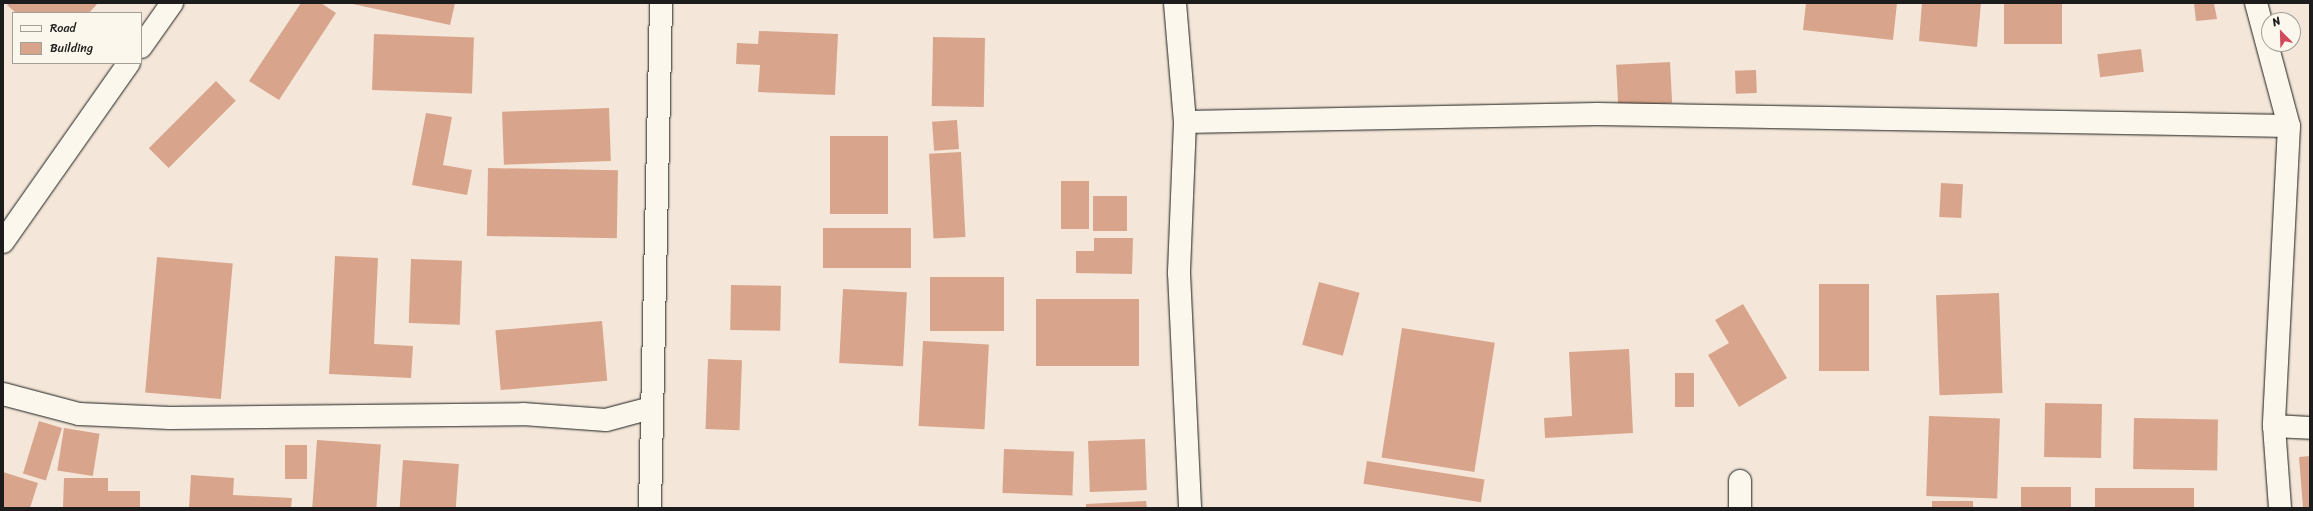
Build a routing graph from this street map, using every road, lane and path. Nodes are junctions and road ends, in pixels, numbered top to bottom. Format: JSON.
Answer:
{"nodes":[{"id":1,"x":172,"y":3,"type":"edge"},
{"id":2,"x":661,"y":3,"type":"edge"},
{"id":3,"x":1174,"y":3,"type":"edge"},
{"id":4,"x":2256,"y":3,"type":"edge"},
{"id":5,"x":142,"y":46,"type":"edge"},
{"id":6,"x":129,"y":64,"type":"edge"},
{"id":7,"x":1185,"y":122,"type":"junction"},
{"id":8,"x":2289,"y":126,"type":"junction"},
{"id":9,"x":3,"y":242,"type":"edge"},
{"id":10,"x":3,"y":394,"type":"edge"},
{"id":11,"x":651,"y":408,"type":"junction"},
{"id":12,"x":2274,"y":426,"type":"junction"},
{"id":13,"x":2310,"y":428,"type":"edge"},
{"id":14,"x":1740,"y":481,"type":"dead end"},
{"id":15,"x":650,"y":508,"type":"edge"},
{"id":16,"x":1190,"y":508,"type":"edge"},
{"id":17,"x":1740,"y":508,"type":"edge"},
{"id":18,"x":2280,"y":508,"type":"edge"}],
"edges":[{"from":1,"to":5,"type":"street"},
{"from":2,"to":11,"type":"street"},
{"from":3,"to":7,"type":"street"},
{"from":4,"to":8,"type":"street"},
{"from":6,"to":9,"type":"street"},
{"from":7,"to":8,"type":"street"},
{"from":7,"to":16,"type":"street"},
{"from":8,"to":12,"type":"street"},
{"from":10,"to":11,"type":"street"},
{"from":11,"to":15,"type":"street"},
{"from":12,"to":13,"type":"street"},
{"from":12,"to":18,"type":"street"},
{"from":14,"to":17,"type":"street"}]}
